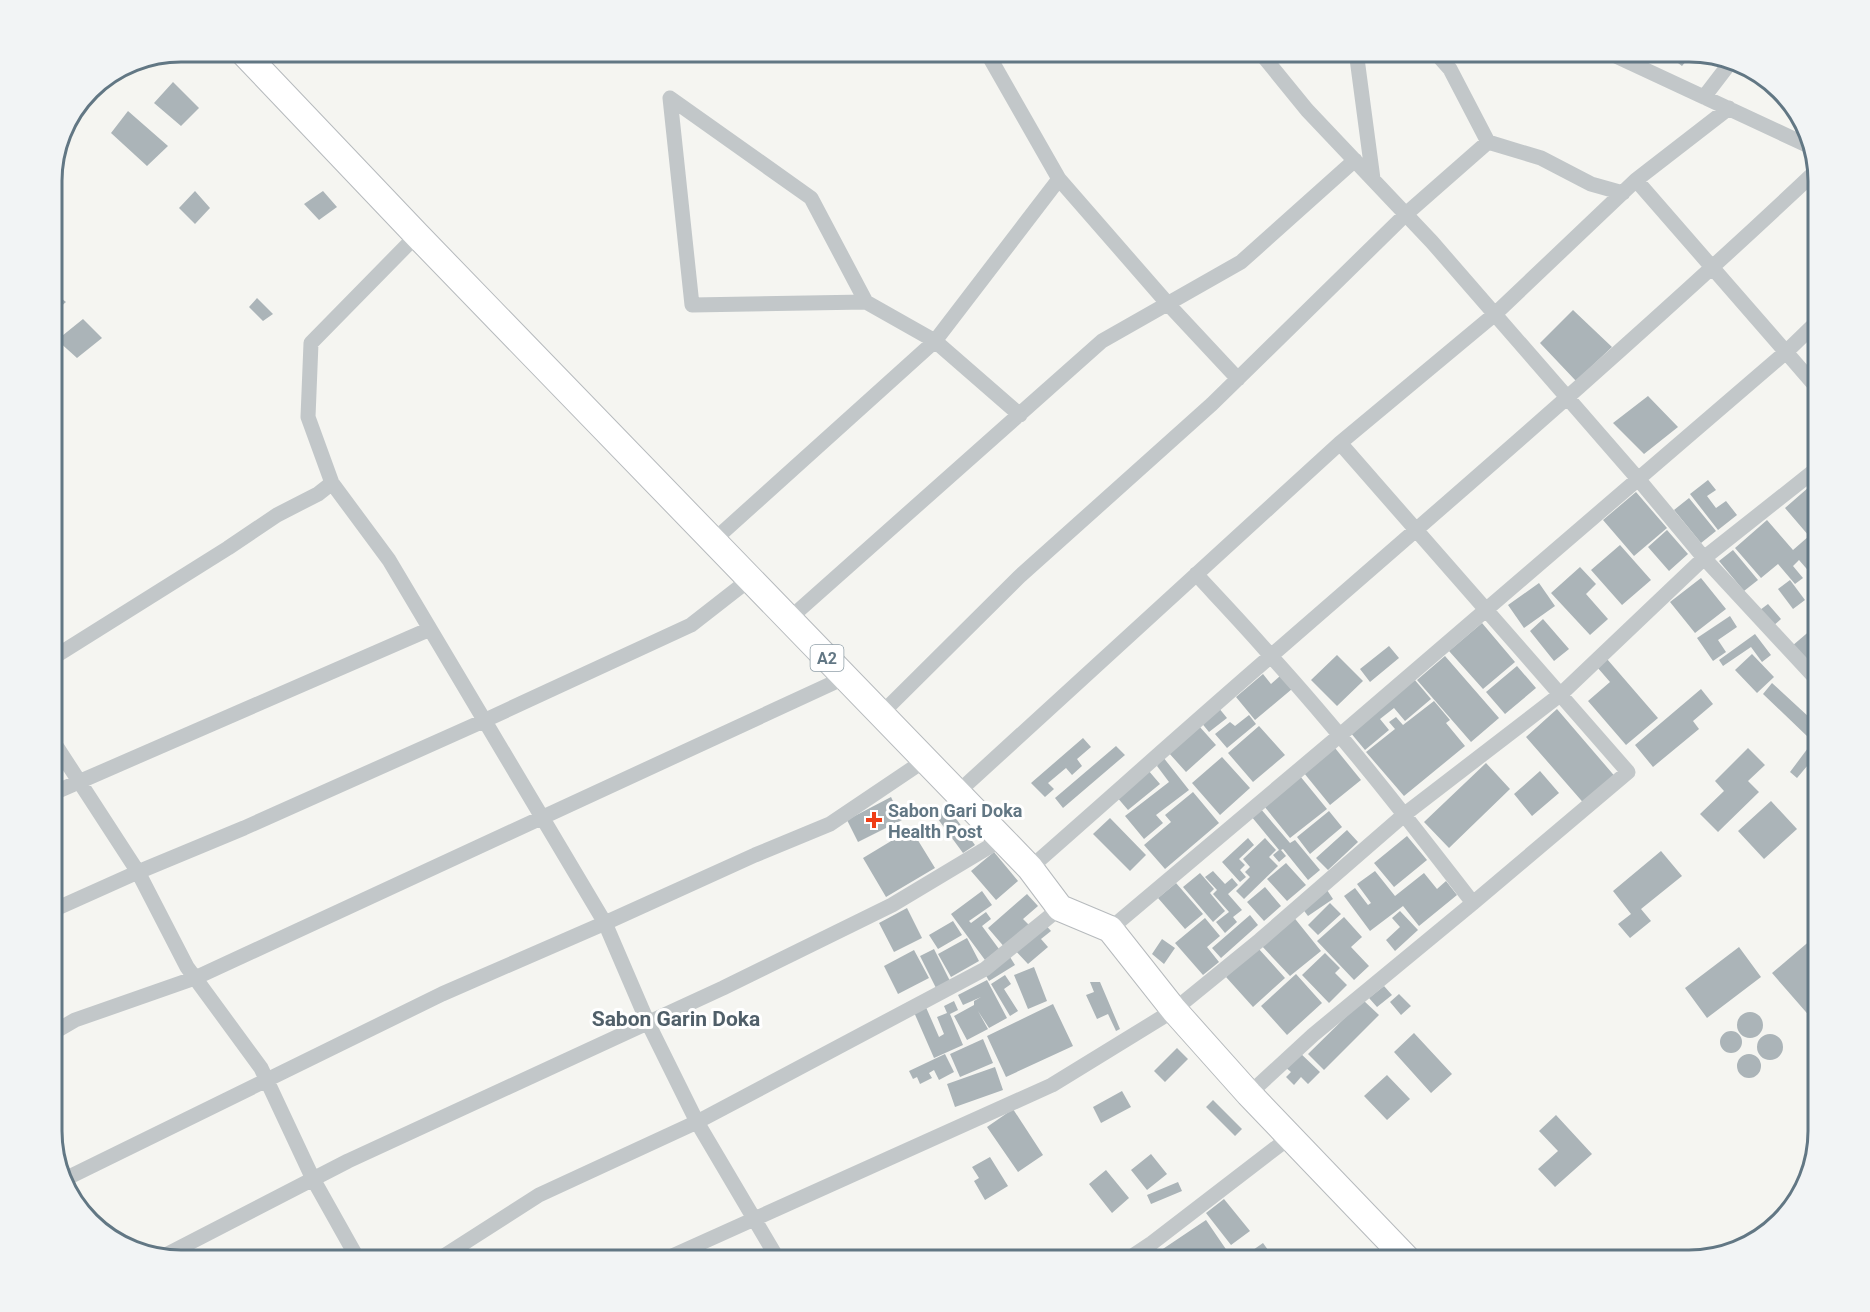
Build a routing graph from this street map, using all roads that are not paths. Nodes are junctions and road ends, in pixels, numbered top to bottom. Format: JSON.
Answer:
{"nodes":[{"id":1,"x":252,"y":62,"type":"edge"},
{"id":2,"x":992,"y":62,"type":"edge"},
{"id":3,"x":1267,"y":62,"type":"edge"},
{"id":4,"x":1357,"y":62,"type":"edge"},
{"id":5,"x":1444,"y":62,"type":"edge"},
{"id":6,"x":1629,"y":62,"type":"edge"},
{"id":7,"x":1726,"y":68,"type":"edge"},
{"id":8,"x":1704,"y":97,"type":"junction"},
{"id":9,"x":1729,"y":108,"type":"junction"},
{"id":10,"x":1488,"y":142,"type":"junction"},
{"id":11,"x":1802,"y":143,"type":"edge"},
{"id":12,"x":1354,"y":160,"type":"junction"},
{"id":13,"x":1808,"y":178,"type":"edge"},
{"id":14,"x":1059,"y":179,"type":"junction"},
{"id":15,"x":1372,"y":179,"type":"junction"},
{"id":16,"x":1636,"y":180,"type":"junction"},
{"id":17,"x":1623,"y":193,"type":"junction"},
{"id":18,"x":1406,"y":214,"type":"junction"},
{"id":19,"x":417,"y":235,"type":"junction"},
{"id":20,"x":1712,"y":268,"type":"junction"},
{"id":21,"x":866,"y":302,"type":"junction"},
{"id":22,"x":1168,"y":304,"type":"junction"},
{"id":23,"x":1495,"y":314,"type":"junction"},
{"id":24,"x":1808,"y":331,"type":"edge"},
{"id":25,"x":935,"y":341,"type":"junction"},
{"id":26,"x":1786,"y":352,"type":"junction"},
{"id":27,"x":1808,"y":377,"type":"edge"},
{"id":28,"x":1238,"y":379,"type":"junction"},
{"id":29,"x":1568,"y":398,"type":"junction"},
{"id":30,"x":1020,"y":415,"type":"junction"},
{"id":31,"x":1340,"y":443,"type":"junction"},
{"id":32,"x":1808,"y":475,"type":"edge"},
{"id":33,"x":1639,"y":480,"type":"junction"},
{"id":34,"x":332,"y":483,"type":"junction"},
{"id":35,"x":1417,"y":530,"type":"junction"},
{"id":36,"x":713,"y":541,"type":"junction"},
{"id":37,"x":1704,"y":558,"type":"junction"},
{"id":38,"x":1196,"y":574,"type":"junction"},
{"id":39,"x":750,"y":579,"type":"junction"},
{"id":40,"x":1487,"y":610,"type":"junction"},
{"id":41,"x":789,"y":620,"type":"junction"},
{"id":42,"x":430,"y":629,"type":"junction"},
{"id":43,"x":62,"y":652,"type":"edge"},
{"id":44,"x":1271,"y":655,"type":"junction"},
{"id":45,"x":1808,"y":670,"type":"edge"},
{"id":46,"x":846,"y":677,"type":"junction"},
{"id":47,"x":1561,"y":694,"type":"junction"},
{"id":48,"x":881,"y":714,"type":"junction"},
{"id":49,"x":484,"y":721,"type":"junction"},
{"id":50,"x":1339,"y":736,"type":"junction"},
{"id":51,"x":62,"y":755,"type":"edge"},
{"id":52,"x":925,"y":760,"type":"junction"},
{"id":53,"x":79,"y":782,"type":"junction"},
{"id":54,"x":62,"y":789,"type":"edge"},
{"id":55,"x":957,"y":793,"type":"junction"},
{"id":56,"x":1405,"y":814,"type":"junction"},
{"id":57,"x":542,"y":818,"type":"junction"},
{"id":58,"x":1002,"y":839,"type":"junction"},
{"id":59,"x":1030,"y":868,"type":"junction"},
{"id":60,"x":138,"y":872,"type":"junction"},
{"id":61,"x":1473,"y":903,"type":"junction"},
{"id":62,"x":62,"y":906,"type":"edge"},
{"id":63,"x":1060,"y":908,"type":"junction"},
{"id":64,"x":605,"y":923,"type":"junction"},
{"id":65,"x":1110,"y":928,"type":"junction"},
{"id":66,"x":195,"y":978,"type":"junction"},
{"id":67,"x":1174,"y":1010,"type":"junction"},
{"id":68,"x":648,"y":1023,"type":"junction"},
{"id":69,"x":62,"y":1028,"type":"edge"},
{"id":70,"x":267,"y":1080,"type":"junction"},
{"id":71,"x":1249,"y":1094,"type":"junction"},
{"id":72,"x":697,"y":1122,"type":"junction"},
{"id":73,"x":1290,"y":1137,"type":"junction"},
{"id":74,"x":71,"y":1176,"type":"edge"},
{"id":75,"x":313,"y":1179,"type":"junction"},
{"id":76,"x":755,"y":1218,"type":"junction"},
{"id":77,"x":176,"y":1250,"type":"edge"},
{"id":78,"x":353,"y":1250,"type":"edge"},
{"id":79,"x":453,"y":1250,"type":"edge"},
{"id":80,"x":685,"y":1250,"type":"edge"},
{"id":81,"x":773,"y":1250,"type":"edge"},
{"id":82,"x":1142,"y":1250,"type":"edge"},
{"id":83,"x":1398,"y":1250,"type":"edge"}],
"edges":[{"from":1,"to":19,"type":"highway","number":"A2"},
{"from":2,"to":14,"type":"street"},
{"from":3,"to":12,"type":"street"},
{"from":4,"to":15,"type":"street"},
{"from":5,"to":10,"type":"street"},
{"from":6,"to":8,"type":"street"},
{"from":7,"to":8,"type":"street"},
{"from":8,"to":9,"type":"street"},
{"from":9,"to":11,"type":"street"},
{"from":9,"to":16,"type":"street"},
{"from":10,"to":17,"type":"street"},
{"from":10,"to":18,"type":"street"},
{"from":12,"to":15,"type":"street"},
{"from":12,"to":22,"type":"street"},
{"from":13,"to":20,"type":"street"},
{"from":14,"to":22,"type":"street"},
{"from":14,"to":25,"type":"street"},
{"from":15,"to":18,"type":"street"},
{"from":16,"to":17,"type":"street"},
{"from":16,"to":20,"type":"street"},
{"from":17,"to":23,"type":"street"},
{"from":18,"to":23,"type":"street"},
{"from":18,"to":28,"type":"street"},
{"from":19,"to":34,"type":"street"},
{"from":19,"to":36,"type":"highway","number":"A2"},
{"from":20,"to":26,"type":"street"},
{"from":20,"to":29,"type":"street"},
{"from":21,"to":21,"type":"street"},
{"from":21,"to":25,"type":"street"},
{"from":22,"to":28,"type":"street"},
{"from":22,"to":30,"type":"street"},
{"from":23,"to":29,"type":"street"},
{"from":23,"to":31,"type":"street"},
{"from":24,"to":26,"type":"street"},
{"from":25,"to":30,"type":"street"},
{"from":25,"to":36,"type":"street"},
{"from":26,"to":27,"type":"street"},
{"from":26,"to":33,"type":"street"},
{"from":28,"to":48,"type":"street"},
{"from":29,"to":33,"type":"street"},
{"from":29,"to":35,"type":"street"},
{"from":30,"to":41,"type":"street"},
{"from":31,"to":35,"type":"street"},
{"from":31,"to":38,"type":"street"},
{"from":32,"to":37,"type":"street"},
{"from":33,"to":37,"type":"street"},
{"from":33,"to":40,"type":"street"},
{"from":34,"to":42,"type":"street"},
{"from":34,"to":43,"type":"street"},
{"from":35,"to":40,"type":"street"},
{"from":35,"to":44,"type":"street"},
{"from":36,"to":39,"type":"highway","number":"A2"},
{"from":37,"to":45,"type":"street"},
{"from":37,"to":47,"type":"street"},
{"from":38,"to":44,"type":"street"},
{"from":38,"to":55,"type":"street"},
{"from":39,"to":41,"type":"highway","number":"A2"},
{"from":39,"to":49,"type":"street"},
{"from":40,"to":47,"type":"street"},
{"from":40,"to":50,"type":"street"},
{"from":41,"to":46,"type":"highway","number":"A2"},
{"from":42,"to":49,"type":"street"},
{"from":42,"to":53,"type":"street"},
{"from":44,"to":50,"type":"street"},
{"from":44,"to":59,"type":"street"},
{"from":46,"to":48,"type":"highway","number":"A2"},
{"from":46,"to":57,"type":"street"},
{"from":47,"to":56,"type":"street"},
{"from":47,"to":61,"type":"street"},
{"from":48,"to":52,"type":"highway","number":"A2"},
{"from":49,"to":57,"type":"street"},
{"from":49,"to":60,"type":"street"},
{"from":50,"to":56,"type":"street"},
{"from":50,"to":65,"type":"street"},
{"from":51,"to":53,"type":"street"},
{"from":52,"to":55,"type":"highway","number":"A2"},
{"from":52,"to":64,"type":"street"},
{"from":53,"to":54,"type":"street"},
{"from":53,"to":60,"type":"street"},
{"from":55,"to":58,"type":"highway","number":"A2"},
{"from":56,"to":61,"type":"street"},
{"from":56,"to":67,"type":"street"},
{"from":57,"to":64,"type":"street"},
{"from":57,"to":66,"type":"street"},
{"from":58,"to":59,"type":"highway","number":"A2"},
{"from":58,"to":68,"type":"street"},
{"from":59,"to":63,"type":"highway","number":"A2"},
{"from":60,"to":62,"type":"street"},
{"from":60,"to":66,"type":"street"},
{"from":61,"to":71,"type":"street"},
{"from":63,"to":65,"type":"highway"},
{"from":63,"to":72,"type":"street"},
{"from":64,"to":68,"type":"street"},
{"from":64,"to":70,"type":"street"},
{"from":65,"to":67,"type":"highway"},
{"from":66,"to":69,"type":"street"},
{"from":66,"to":70,"type":"street"},
{"from":67,"to":71,"type":"highway"},
{"from":67,"to":76,"type":"street"},
{"from":68,"to":72,"type":"street"},
{"from":68,"to":75,"type":"street"},
{"from":70,"to":74,"type":"street"},
{"from":70,"to":75,"type":"street"},
{"from":71,"to":73,"type":"highway"},
{"from":72,"to":76,"type":"street"},
{"from":72,"to":79,"type":"street"},
{"from":73,"to":82,"type":"street"},
{"from":73,"to":83,"type":"highway"},
{"from":75,"to":77,"type":"street"},
{"from":75,"to":78,"type":"street"},
{"from":76,"to":80,"type":"street"},
{"from":76,"to":81,"type":"street"}]}
